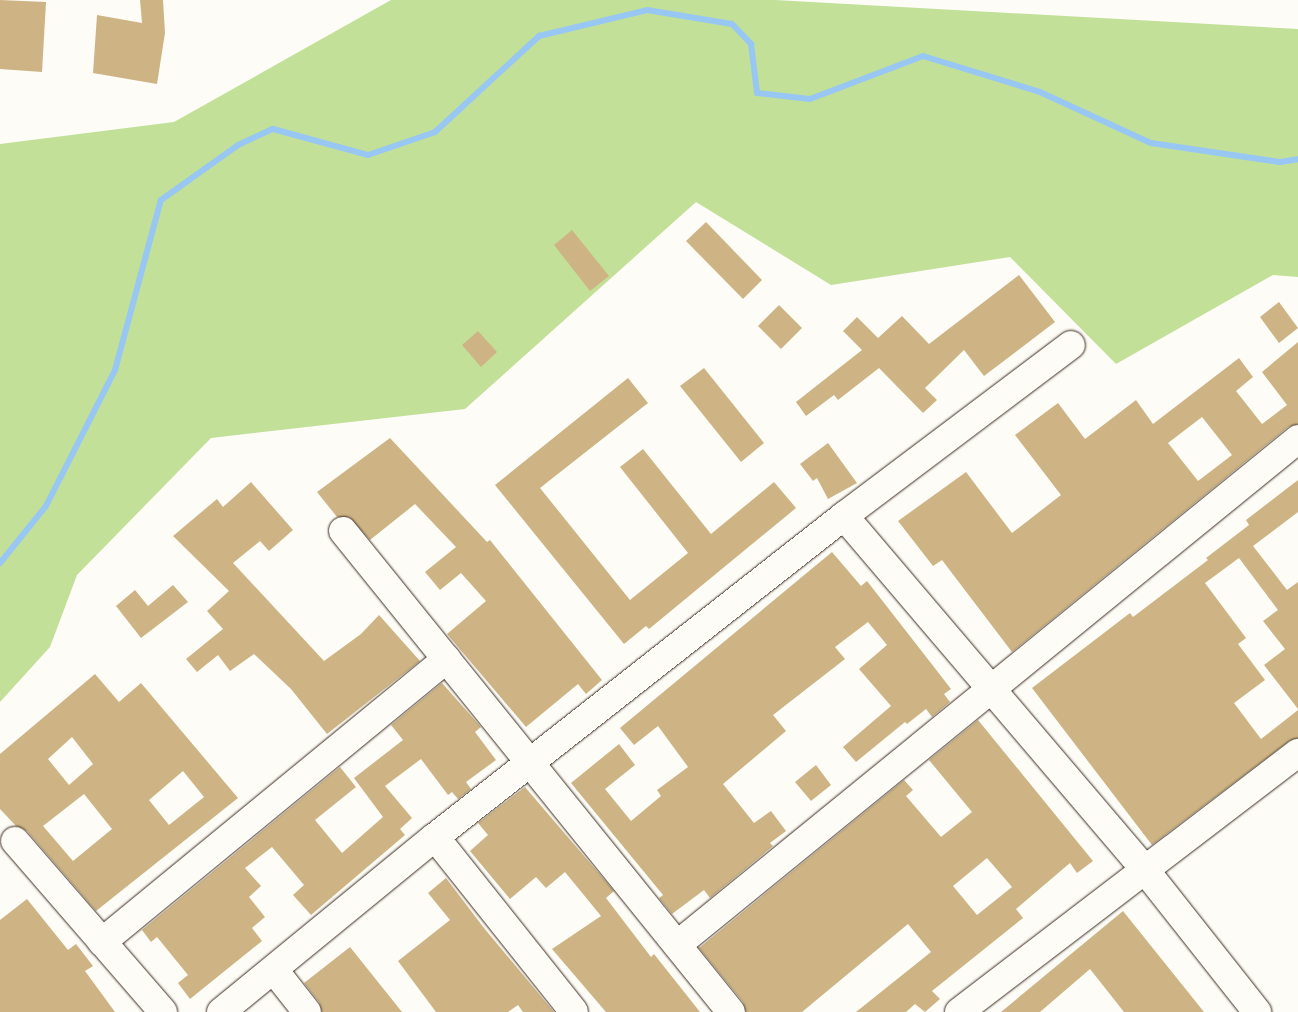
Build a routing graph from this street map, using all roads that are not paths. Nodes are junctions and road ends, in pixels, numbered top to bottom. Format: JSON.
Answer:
{"nodes":[{"id":1,"x":1071,"y":345,"type":"dead end"},
{"id":2,"x":1298,"y":439,"type":"edge"},
{"id":3,"x":844,"y":516,"type":"junction"},
{"id":4,"x":343,"y":531,"type":"dead end"},
{"id":5,"x":447,"y":659,"type":"junction"},
{"id":6,"x":994,"y":690,"type":"junction"},
{"id":7,"x":1298,"y":753,"type":"edge"},
{"id":8,"x":531,"y":764,"type":"junction"},
{"id":9,"x":435,"y":837,"type":"junction"},
{"id":10,"x":15,"y":841,"type":"dead end"},
{"id":11,"x":1145,"y":870,"type":"junction"},
{"id":12,"x":102,"y":942,"type":"junction"},
{"id":13,"x":677,"y":945,"type":"junction"},
{"id":14,"x":274,"y":970,"type":"junction"},
{"id":15,"x":163,"y":1012,"type":"edge"},
{"id":16,"x":220,"y":1012,"type":"edge"},
{"id":17,"x":308,"y":1012,"type":"edge"},
{"id":18,"x":574,"y":1012,"type":"edge"},
{"id":19,"x":731,"y":1012,"type":"edge"},
{"id":20,"x":959,"y":1012,"type":"edge"},
{"id":21,"x":1257,"y":1012,"type":"edge"}],
"edges":[{"from":1,"to":3,"type":"street"},
{"from":2,"to":6,"type":"street"},
{"from":3,"to":6,"type":"street"},
{"from":3,"to":8,"type":"street"},
{"from":4,"to":5,"type":"street"},
{"from":5,"to":8,"type":"street"},
{"from":5,"to":12,"type":"street"},
{"from":6,"to":11,"type":"street"},
{"from":6,"to":13,"type":"street"},
{"from":7,"to":11,"type":"street"},
{"from":8,"to":9,"type":"street"},
{"from":8,"to":13,"type":"street"},
{"from":9,"to":14,"type":"street"},
{"from":9,"to":18,"type":"street"},
{"from":10,"to":12,"type":"street"},
{"from":11,"to":20,"type":"street"},
{"from":11,"to":21,"type":"street"},
{"from":12,"to":15,"type":"street"},
{"from":13,"to":19,"type":"street"},
{"from":14,"to":16,"type":"street"},
{"from":14,"to":17,"type":"street"}]}
